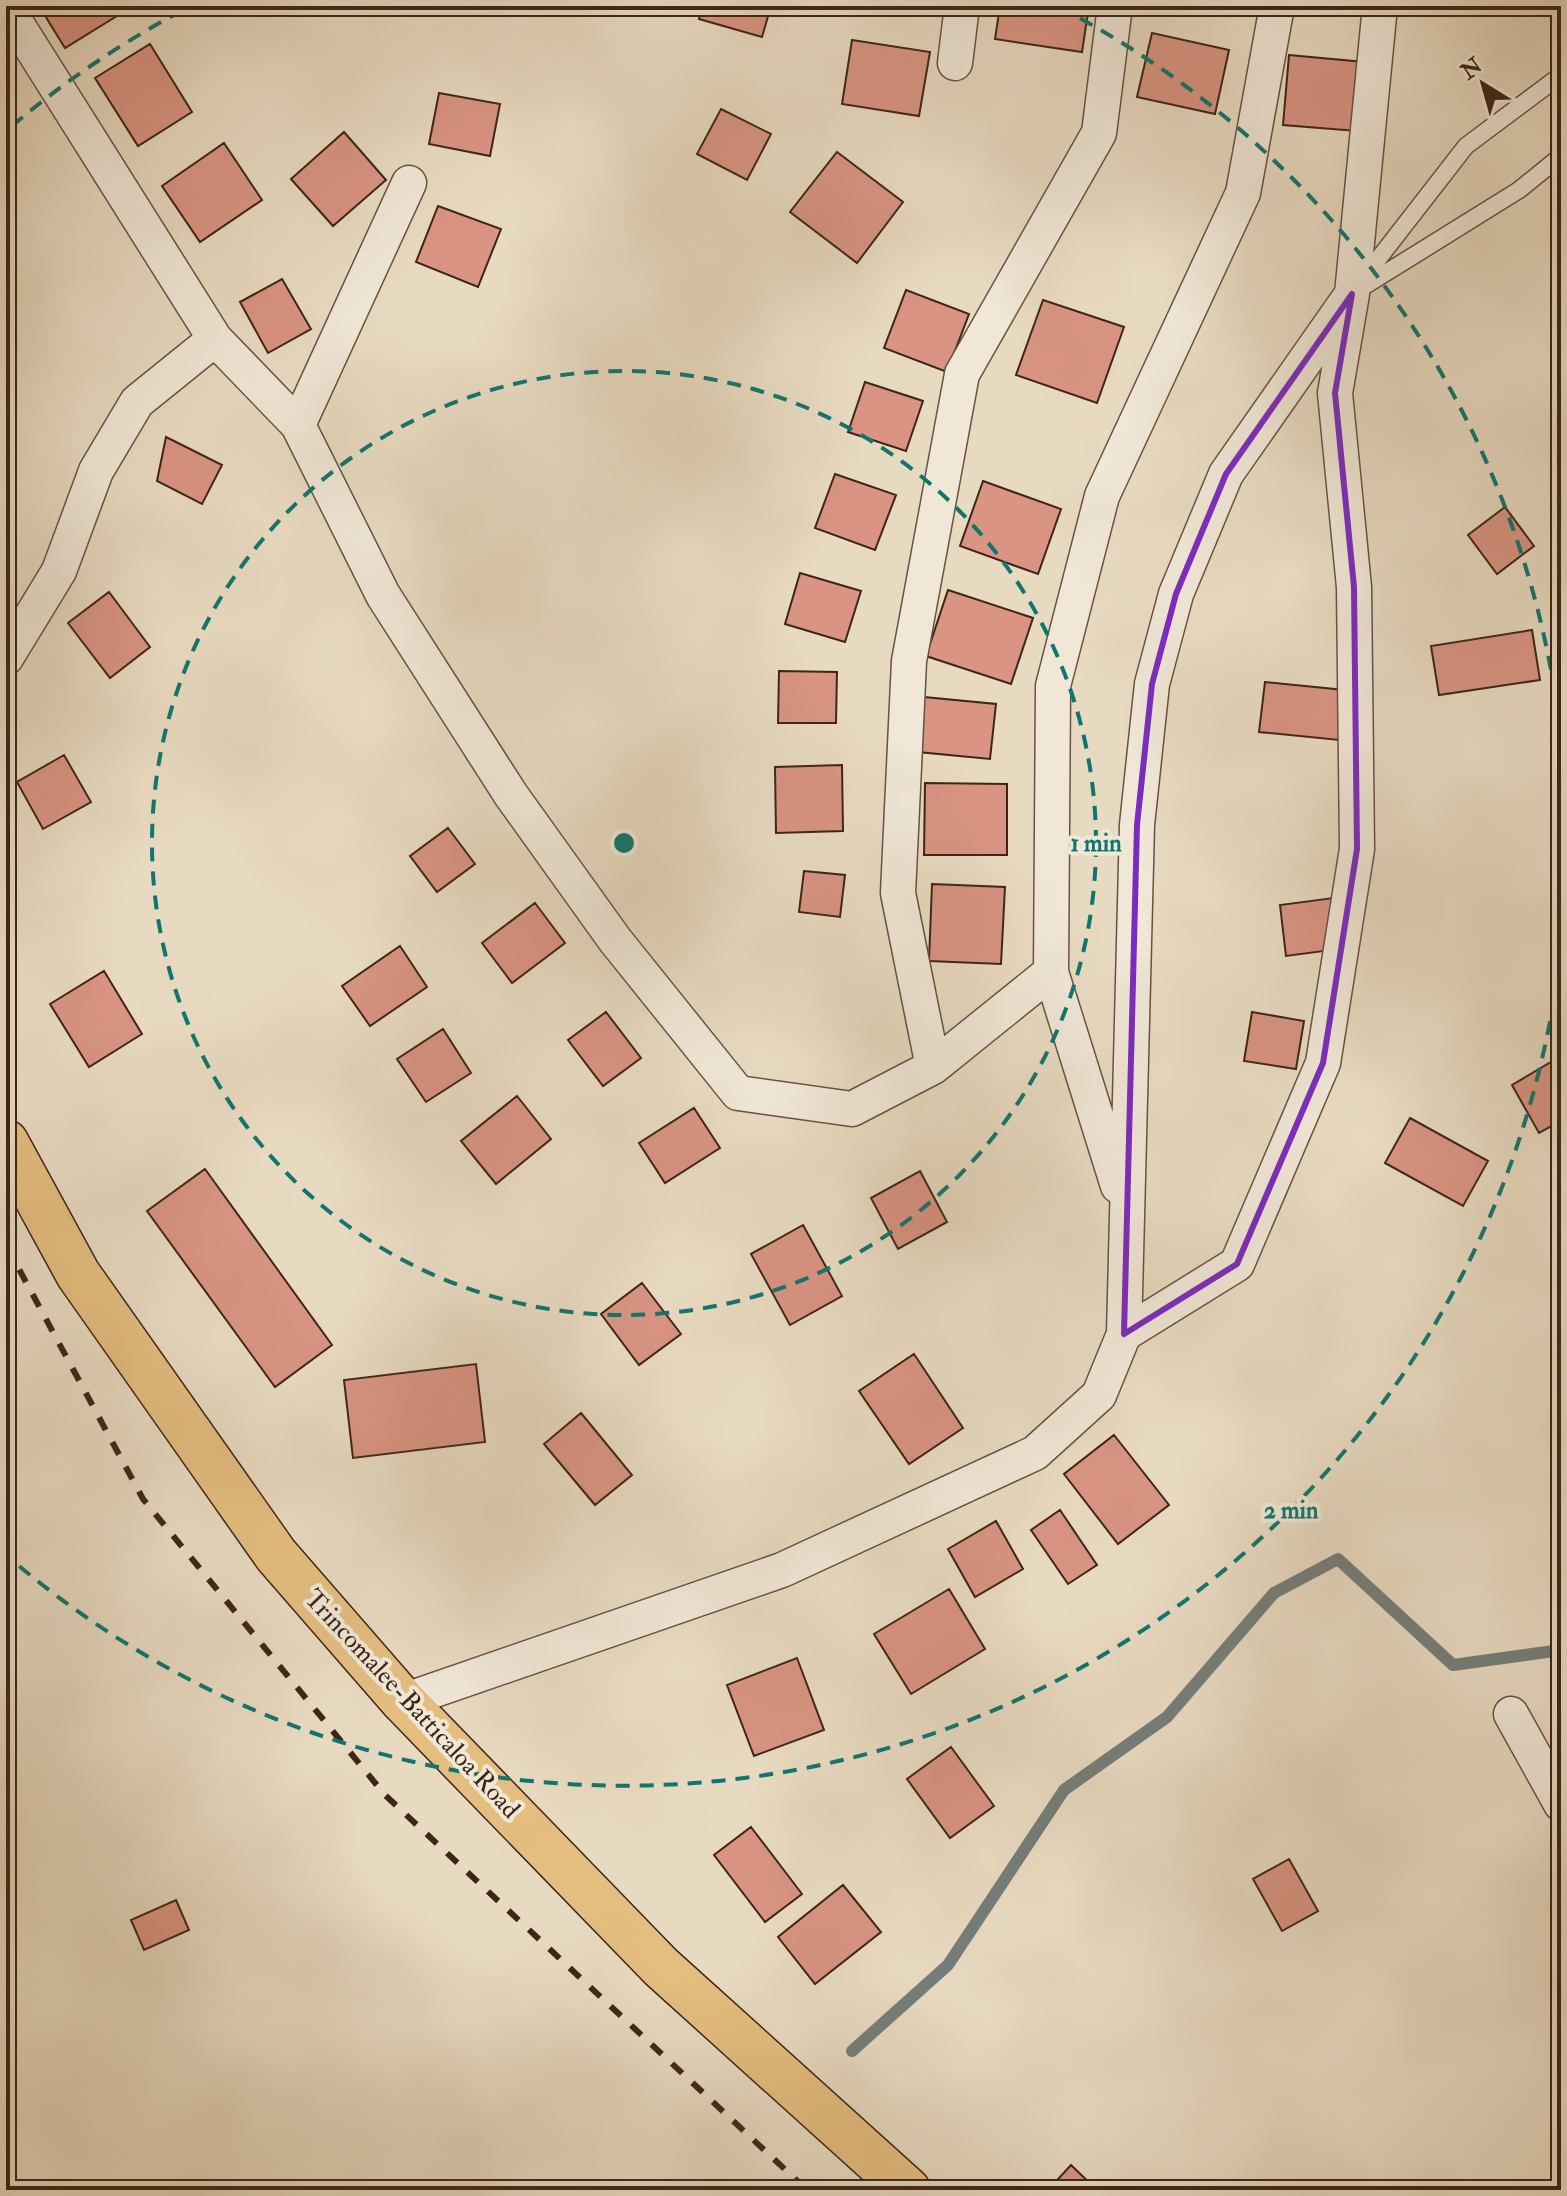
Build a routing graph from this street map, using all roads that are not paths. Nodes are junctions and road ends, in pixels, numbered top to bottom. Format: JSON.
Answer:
{"nodes":[{"id":1,"x":962,"y":6,"type":"edge"},
{"id":2,"x":1115,"y":6,"type":"edge"},
{"id":3,"x":1277,"y":6,"type":"edge"},
{"id":4,"x":1380,"y":6,"type":"edge"},
{"id":5,"x":13,"y":18,"type":"dead end"},
{"id":6,"x":955,"y":63,"type":"dead end"},
{"id":7,"x":1561,"y":75,"type":"edge"},
{"id":8,"x":1561,"y":156,"type":"edge"},
{"id":9,"x":409,"y":183,"type":"dead end"},
{"id":10,"x":1352,"y":294,"type":"junction"},
{"id":11,"x":215,"y":339,"type":"junction"},
{"id":12,"x":298,"y":425,"type":"junction"},
{"id":13,"x":6,"y":658,"type":"edge"},
{"id":14,"x":1051,"y":972,"type":"junction"},
{"id":15,"x":933,"y":1067,"type":"junction"},
{"id":16,"x":6,"y":1142,"type":"edge"},
{"id":17,"x":1127,"y":1213,"type":"junction"},
{"id":18,"x":1124,"y":1334,"type":"junction"},
{"id":19,"x":403,"y":1701,"type":"junction"},
{"id":20,"x":1511,"y":1714,"type":"dead end"},
{"id":21,"x":1561,"y":1804,"type":"edge"},
{"id":22,"x":908,"y":2190,"type":"edge"}],
"edges":[{"from":1,"to":6,"type":"street"},
{"from":2,"to":15,"type":"street"},
{"from":3,"to":14,"type":"street"},
{"from":4,"to":10,"type":"street"},
{"from":5,"to":11,"type":"street"},
{"from":7,"to":10,"type":"lane"},
{"from":8,"to":10,"type":"lane"},
{"from":9,"to":12,"type":"street"},
{"from":10,"to":17,"type":"street"},
{"from":10,"to":18,"type":"street"},
{"from":11,"to":12,"type":"street"},
{"from":11,"to":13,"type":"street"},
{"from":12,"to":15,"type":"street"},
{"from":14,"to":15,"type":"street"},
{"from":14,"to":17,"type":"street"},
{"from":16,"to":19,"type":"highway","name":"Trincomalee-Batticaloa Road"},
{"from":17,"to":18,"type":"street"},
{"from":18,"to":19,"type":"street"},
{"from":19,"to":22,"type":"highway","name":"Trincomalee-Batticaloa Road"},
{"from":20,"to":21,"type":"street"}]}
